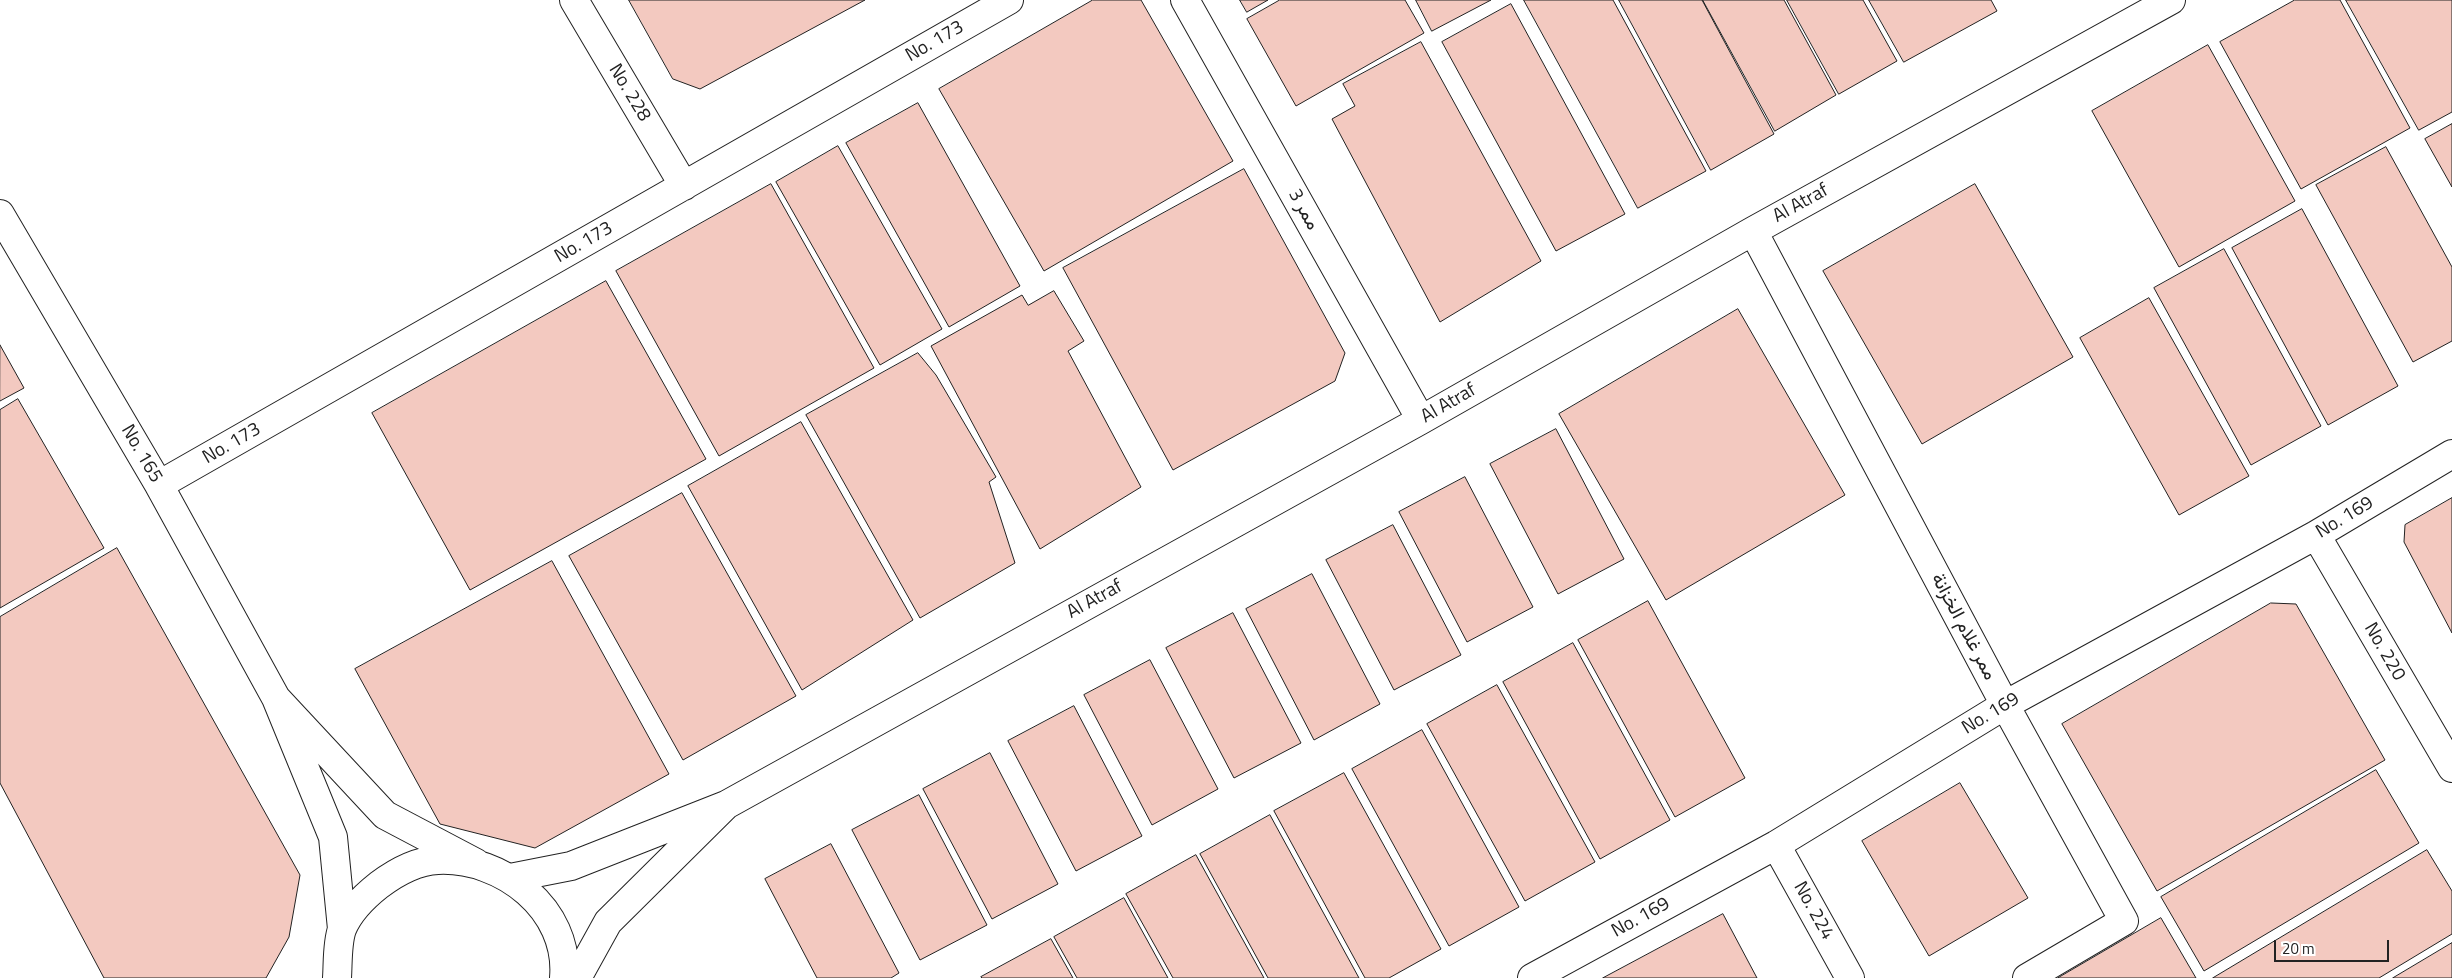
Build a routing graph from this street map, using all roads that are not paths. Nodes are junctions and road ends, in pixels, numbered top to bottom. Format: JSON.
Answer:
{"nodes":[{"id":1,"x":574,"y":0,"type":"edge"},
{"id":2,"x":1008,"y":0,"type":"edge"},
{"id":3,"x":1185,"y":0,"type":"edge"},
{"id":4,"x":2170,"y":0,"type":"edge"},
{"id":5,"x":684,"y":186,"type":"junction"},
{"id":6,"x":0,"y":214,"type":"edge"},
{"id":7,"x":1753,"y":231,"type":"junction"},
{"id":8,"x":1421,"y":420,"type":"junction"},
{"id":9,"x":2452,"y":454,"type":"edge"},
{"id":10,"x":159,"y":485,"type":"junction"},
{"id":11,"x":2316,"y":536,"type":"junction"},
{"id":12,"x":276,"y":698,"type":"junction"},
{"id":13,"x":2004,"y":706,"type":"junction"},
{"id":14,"x":2452,"y":768,"type":"edge"},
{"id":15,"x":726,"y":804,"type":"junction"},
{"id":16,"x":1776,"y":845,"type":"junction"},
{"id":17,"x":476,"y":863,"type":"junction"},
{"id":18,"x":510,"y":878,"type":"junction"},
{"id":19,"x":342,"y":929,"type":"junction"},
{"id":20,"x":337,"y":978,"type":"edge"},
{"id":21,"x":564,"y":978,"type":"edge"},
{"id":22,"x":577,"y":978,"type":"edge"},
{"id":23,"x":1532,"y":978,"type":"edge"},
{"id":24,"x":1850,"y":978,"type":"edge"},
{"id":25,"x":2027,"y":978,"type":"edge"}],
"edges":[{"from":1,"to":5,"type":"street","name":"No. 228"},
{"from":2,"to":5,"type":"street","name":"No. 173"},
{"from":3,"to":8,"type":"street","name":"ممر 3"},
{"from":4,"to":7,"type":"street","name":"Al Atraf"},
{"from":5,"to":10,"type":"street","name":"No. 173"},
{"from":6,"to":10,"type":"street","name":"No. 165"},
{"from":7,"to":8,"type":"street","name":"Al Atraf"},
{"from":7,"to":13,"type":"street","name":"ممر غلام الخزانة"},
{"from":8,"to":15,"type":"street","name":"Al Atraf"},
{"from":9,"to":11,"type":"street","name":"No. 169"},
{"from":10,"to":12,"type":"street","name":"No. 165"},
{"from":11,"to":13,"type":"street","name":"No. 169"},
{"from":11,"to":14,"type":"street","name":"No. 220"},
{"from":12,"to":17,"type":"street"},
{"from":12,"to":19,"type":"street"},
{"from":13,"to":16,"type":"street","name":"No. 169"},
{"from":13,"to":25,"type":"street","name":"ممر غلام الخزانة"},
{"from":15,"to":18,"type":"street"},
{"from":15,"to":22,"type":"street"},
{"from":16,"to":23,"type":"street","name":"No. 169"},
{"from":16,"to":24,"type":"street","name":"No. 224"},
{"from":17,"to":18,"type":"street"},
{"from":17,"to":19,"type":"street"},
{"from":18,"to":21,"type":"street"},
{"from":19,"to":20,"type":"street"}]}
